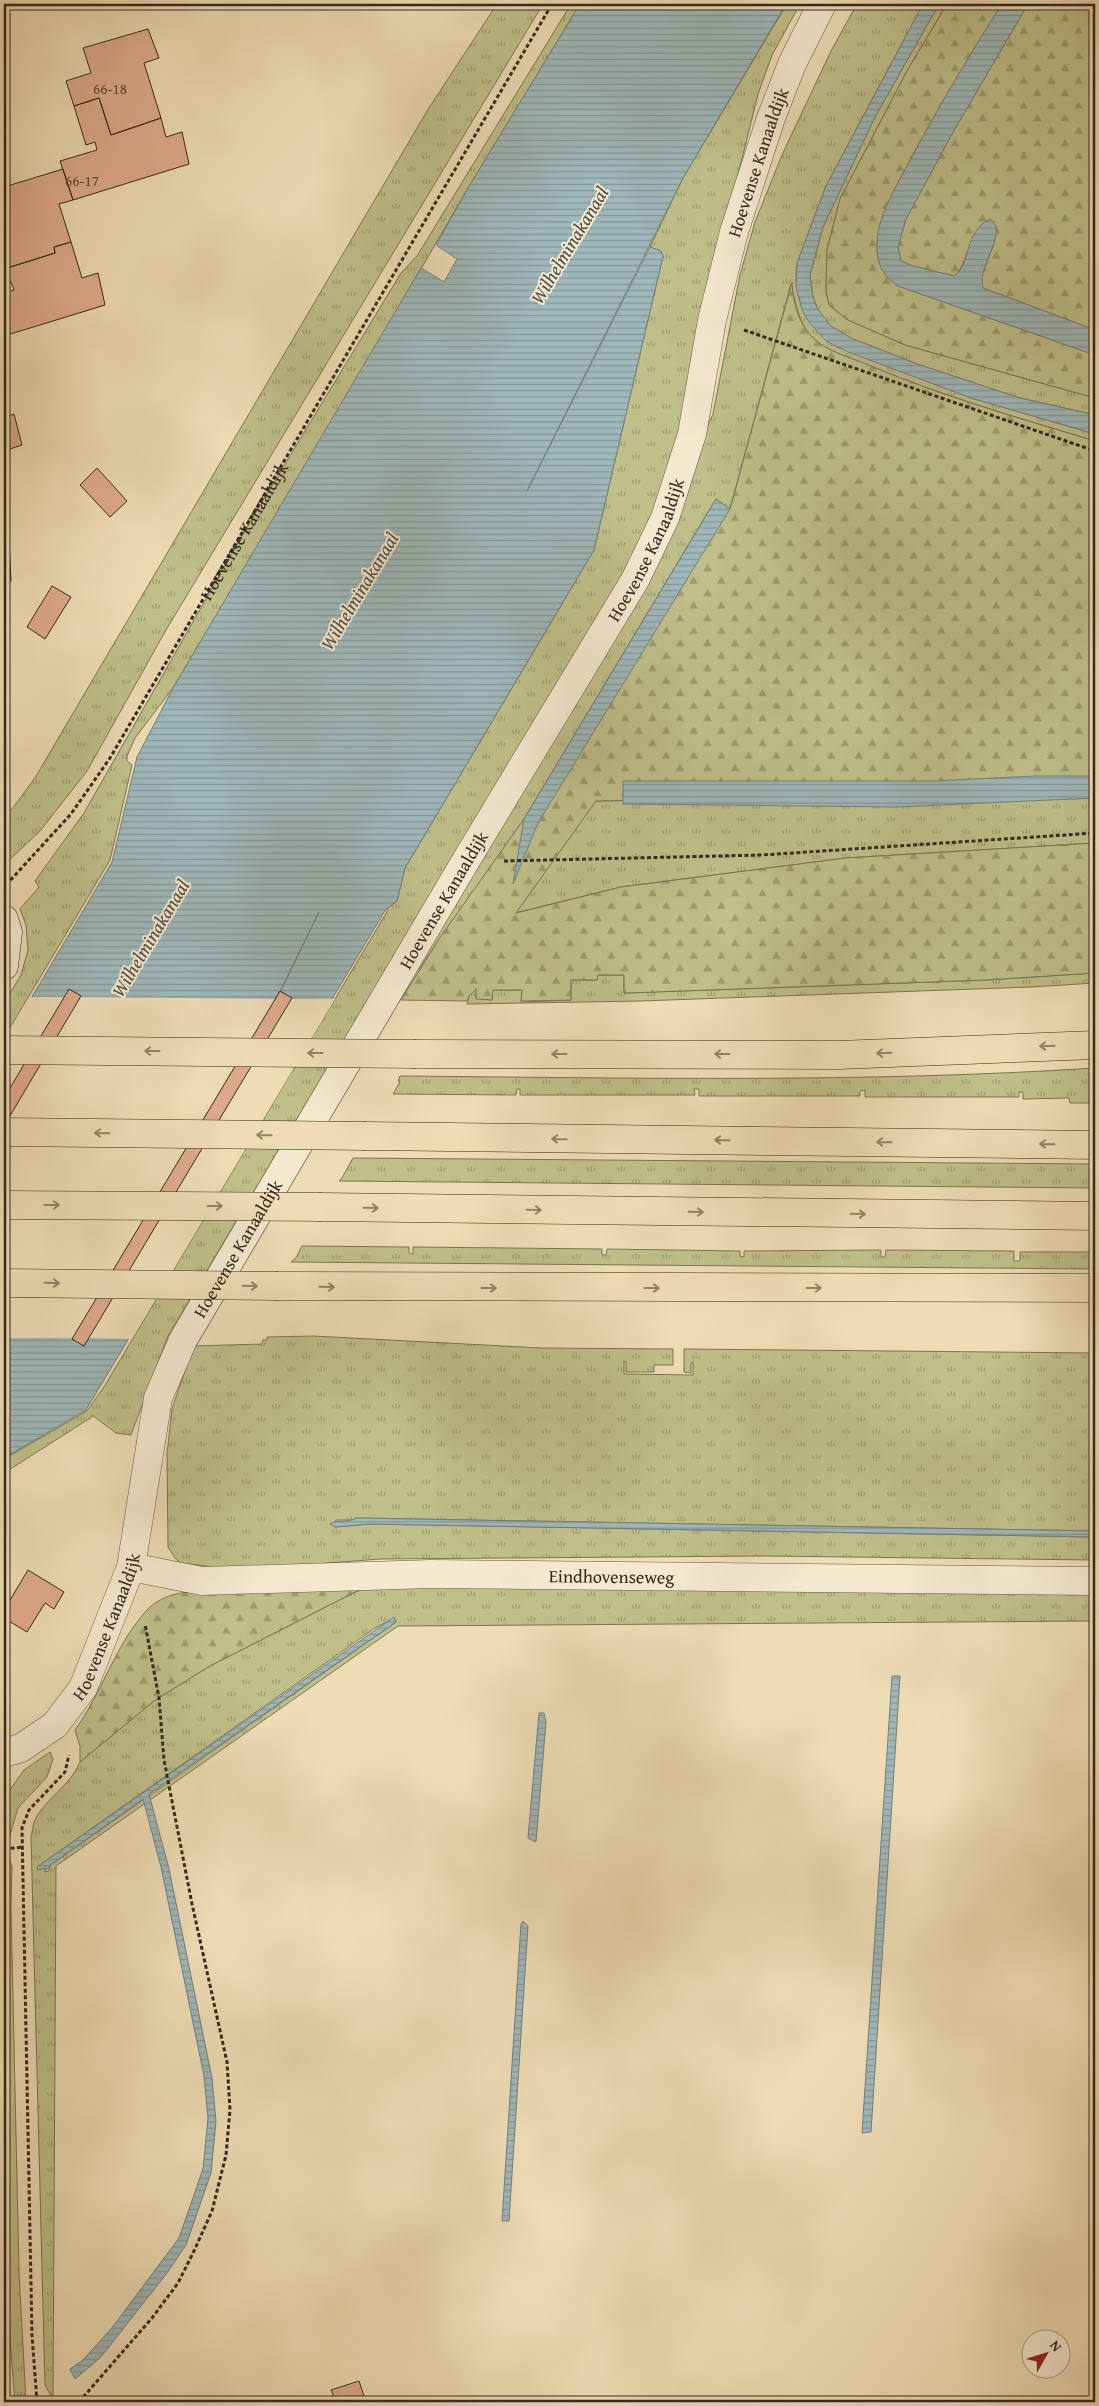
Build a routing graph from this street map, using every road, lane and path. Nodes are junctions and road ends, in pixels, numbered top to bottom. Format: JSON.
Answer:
{"nodes":[{"id":1,"x":552,"y":4,"type":"edge"},
{"id":2,"x":822,"y":4,"type":"edge"},
{"id":3,"x":712,"y":320,"type":"junction"},
{"id":4,"x":1095,"y":451,"type":"edge"},
{"id":5,"x":1095,"y":833,"type":"edge"},
{"id":6,"x":465,"y":862,"type":"junction"},
{"id":7,"x":4,"y":888,"type":"edge"},
{"id":8,"x":4,"y":919,"type":"edge"},
{"id":9,"x":4,"y":966,"type":"edge"},
{"id":10,"x":1095,"y":1044,"type":"edge"},
{"id":11,"x":4,"y":1050,"type":"edge"},
{"id":12,"x":4,"y":1132,"type":"edge"},
{"id":13,"x":1095,"y":1145,"type":"edge"},
{"id":14,"x":4,"y":1205,"type":"edge"},
{"id":15,"x":1095,"y":1216,"type":"edge"},
{"id":16,"x":4,"y":1282,"type":"edge"},
{"id":17,"x":1095,"y":1288,"type":"edge"},
{"id":18,"x":131,"y":1566,"type":"junction"},
{"id":19,"x":1095,"y":1581,"type":"edge"},
{"id":20,"x":55,"y":1725,"type":"junction"},
{"id":21,"x":4,"y":1753,"type":"edge"},
{"id":22,"x":23,"y":1847,"type":"junction"},
{"id":23,"x":4,"y":1849,"type":"edge"},
{"id":24,"x":37,"y":2402,"type":"edge"},
{"id":25,"x":79,"y":2402,"type":"edge"}],
"edges":[{"from":1,"to":7,"type":"path","name":"Hoevense Kanaaldijk"},
{"from":2,"to":3,"type":"street","name":"Hoevense Kanaaldijk"},
{"from":3,"to":4,"type":"path"},
{"from":3,"to":6,"type":"street","name":"Hoevense Kanaaldijk"},
{"from":5,"to":6,"type":"path"},
{"from":6,"to":18,"type":"street","name":"Hoevense Kanaaldijk"},
{"from":8,"to":9,"type":"street"},
{"from":10,"to":11,"type":"highway","one_way":true,"bridge":true},
{"from":13,"to":12,"type":"highway","one_way":true,"bridge":true},
{"from":14,"to":15,"type":"highway","one_way":true,"bridge":true},
{"from":16,"to":17,"type":"highway","one_way":true,"bridge":true},
{"from":18,"to":19,"type":"street","name":"Eindhovenseweg"},
{"from":18,"to":20,"type":"street","name":"Hoevense Kanaaldijk"},
{"from":18,"to":25,"type":"path"},
{"from":20,"to":21,"type":"street","name":"Hoevense Kanaaldijk"},
{"from":20,"to":22,"type":"path"},
{"from":22,"to":23,"type":"path"},
{"from":22,"to":24,"type":"path"}]}
